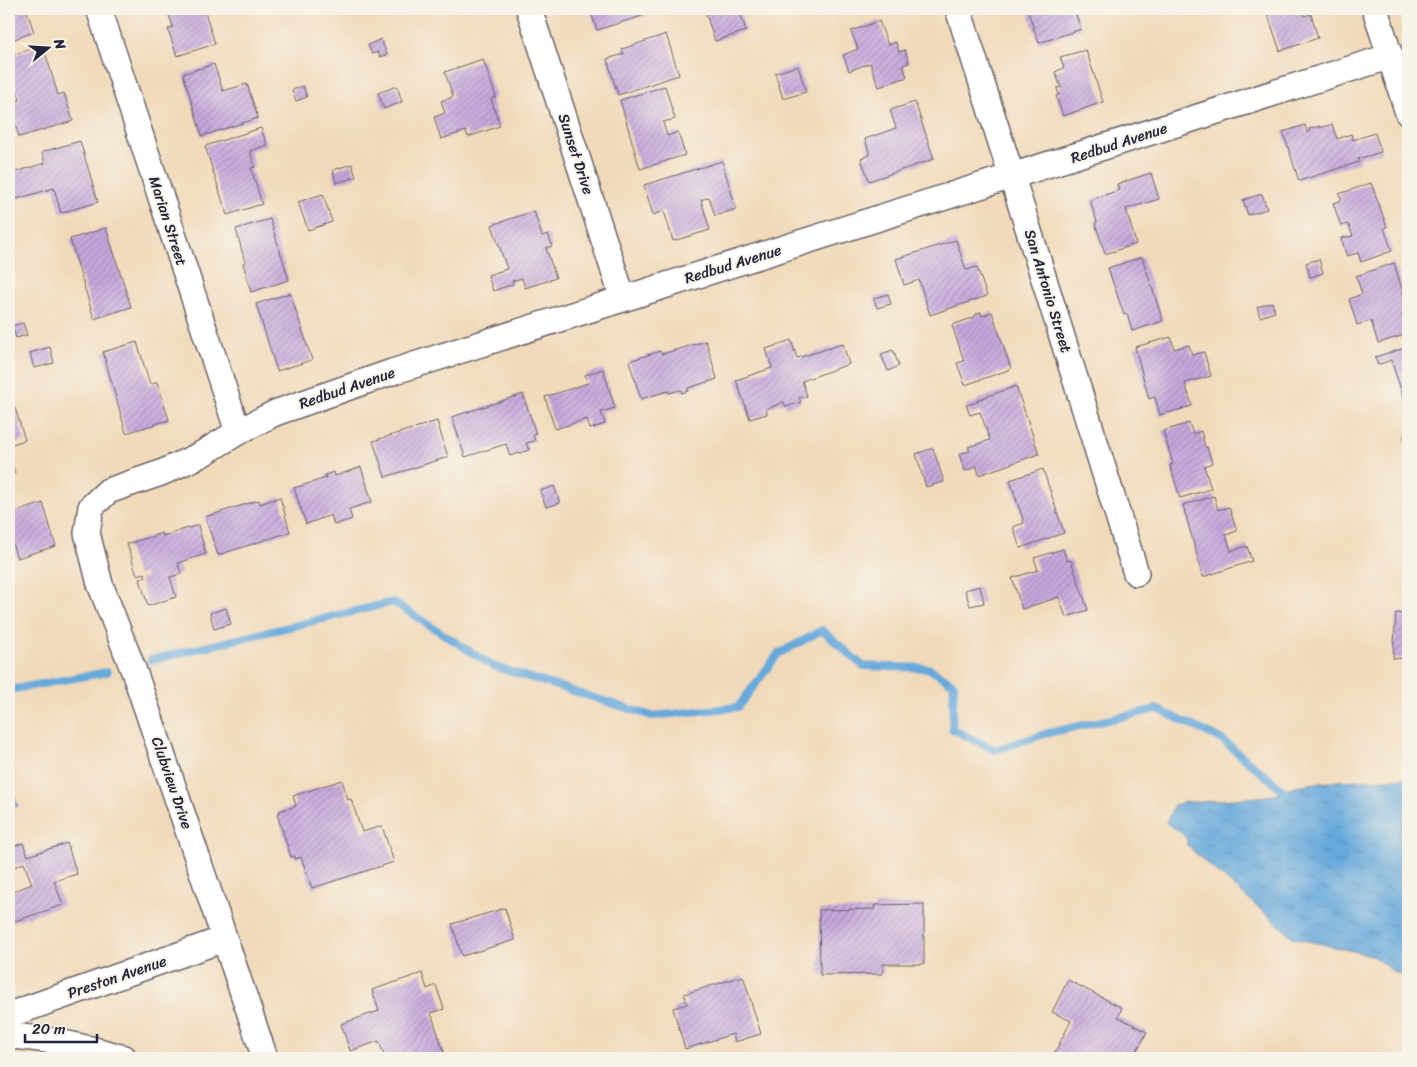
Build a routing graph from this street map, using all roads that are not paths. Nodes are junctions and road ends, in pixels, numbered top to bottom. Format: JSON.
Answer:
{"nodes":[{"id":1,"x":99,"y":9,"type":"edge"},
{"id":2,"x":530,"y":9,"type":"edge"},
{"id":3,"x":958,"y":9,"type":"edge"},
{"id":4,"x":1375,"y":9,"type":"edge"},
{"id":5,"x":1391,"y":56,"type":"junction"},
{"id":6,"x":1408,"y":113,"type":"edge"},
{"id":7,"x":1012,"y":177,"type":"junction"},
{"id":8,"x":623,"y":299,"type":"junction"},
{"id":9,"x":238,"y":432,"type":"junction"},
{"id":10,"x":91,"y":507,"type":"joint"},
{"id":11,"x":1136,"y":574,"type":"dead end"},
{"id":12,"x":224,"y":940,"type":"junction"},
{"id":13,"x":9,"y":1015,"type":"edge"},
{"id":14,"x":9,"y":1036,"type":"edge"},
{"id":15,"x":124,"y":1058,"type":"edge"},
{"id":16,"x":265,"y":1058,"type":"edge"}],
"edges":[{"from":1,"to":9,"type":"street","name":"Marian Street"},
{"from":2,"to":8,"type":"street","name":"Sunset Drive"},
{"from":3,"to":7,"type":"street","name":"San Antonio Street"},
{"from":4,"to":5,"type":"street"},
{"from":5,"to":6,"type":"street"},
{"from":5,"to":7,"type":"street","name":"Redbud Avenue"},
{"from":7,"to":8,"type":"street","name":"Redbud Avenue"},
{"from":7,"to":11,"type":"street","name":"San Antonio Street"},
{"from":8,"to":9,"type":"street","name":"Redbud Avenue"},
{"from":9,"to":10,"type":"street","name":"Redbud Avenue"},
{"from":10,"to":12,"type":"street","name":"Clubview Drive"},
{"from":12,"to":13,"type":"street","name":"Preston Avenue"},
{"from":12,"to":16,"type":"street","name":"Clubview Drive"},
{"from":14,"to":15,"type":"street"}]}
